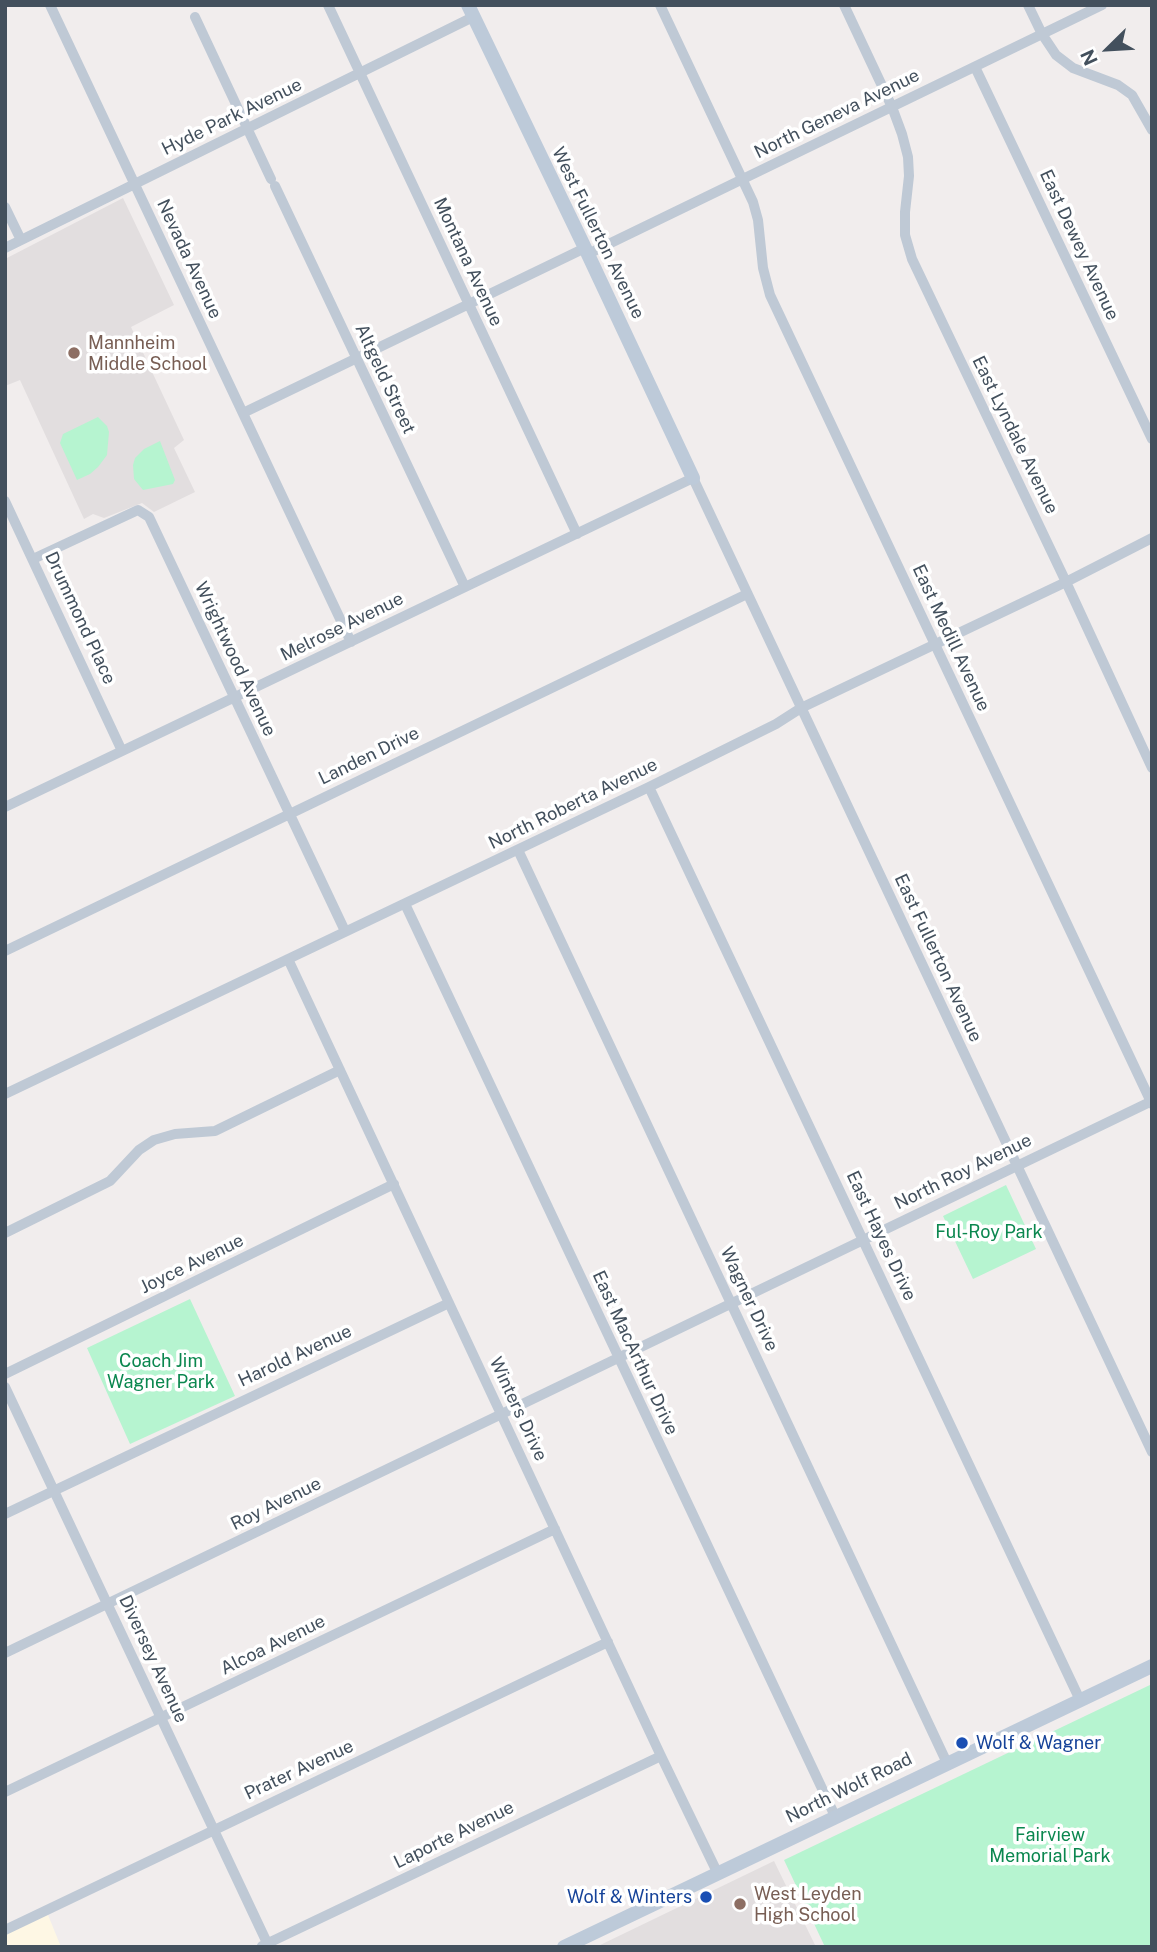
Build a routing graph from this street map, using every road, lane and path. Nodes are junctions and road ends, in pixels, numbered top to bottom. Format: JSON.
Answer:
{"nodes":[{"id":1,"x":50,"y":5,"type":"edge"},
{"id":2,"x":328,"y":5,"type":"edge"},
{"id":3,"x":660,"y":5,"type":"edge"},
{"id":4,"x":844,"y":5,"type":"edge"},
{"id":5,"x":1028,"y":5,"type":"edge"},
{"id":6,"x":1102,"y":5,"type":"edge"},
{"id":7,"x":471,"y":11,"type":"edge"},
{"id":8,"x":195,"y":17,"type":"dead end"},
{"id":9,"x":1042,"y":34,"type":"junction"},
{"id":10,"x":975,"y":67,"type":"junction"},
{"id":11,"x":361,"y":73,"type":"junction"},
{"id":12,"x":892,"y":107,"type":"junction"},
{"id":13,"x":248,"y":128,"type":"junction"},
{"id":14,"x":1152,"y":130,"type":"edge"},
{"id":15,"x":743,"y":179,"type":"junction"},
{"id":16,"x":134,"y":184,"type":"junction"},
{"id":17,"x":5,"y":207,"type":"edge"},
{"id":18,"x":21,"y":240,"type":"junction"},
{"id":19,"x":5,"y":248,"type":"edge"},
{"id":20,"x":587,"y":251,"type":"junction"},
{"id":21,"x":469,"y":305,"type":"junction"},
{"id":22,"x":355,"y":359,"type":"junction"},
{"id":23,"x":243,"y":413,"type":"junction"},
{"id":24,"x":1152,"y":439,"type":"edge"},
{"id":25,"x":693,"y":478,"type":"junction"},
{"id":26,"x":5,"y":501,"type":"edge"},
{"id":27,"x":16,"y":525,"type":"junction"},
{"id":28,"x":5,"y":530,"type":"edge"},
{"id":29,"x":577,"y":534,"type":"junction"},
{"id":30,"x":1152,"y":538,"type":"edge"},
{"id":31,"x":33,"y":559,"type":"junction"},
{"id":32,"x":1066,"y":582,"type":"junction"},
{"id":33,"x":465,"y":587,"type":"junction"},
{"id":34,"x":747,"y":594,"type":"junction"},
{"id":35,"x":351,"y":642,"type":"junction"},
{"id":36,"x":935,"y":644,"type":"junction"},
{"id":37,"x":234,"y":698,"type":"junction"},
{"id":38,"x":801,"y":708,"type":"junction"},
{"id":39,"x":122,"y":751,"type":"junction"},
{"id":40,"x":1152,"y":768,"type":"edge"},
{"id":41,"x":649,"y":788,"type":"junction"},
{"id":42,"x":5,"y":792,"type":"edge"},
{"id":43,"x":8,"y":805,"type":"edge"},
{"id":44,"x":289,"y":814,"type":"junction"},
{"id":45,"x":518,"y":850,"type":"junction"},
{"id":46,"x":405,"y":904,"type":"junction"},
{"id":47,"x":345,"y":931,"type":"junction"},
{"id":48,"x":5,"y":951,"type":"edge"},
{"id":49,"x":288,"y":959,"type":"junction"},
{"id":50,"x":340,"y":1070,"type":"junction"},
{"id":51,"x":5,"y":1094,"type":"edge"},
{"id":52,"x":1151,"y":1102,"type":"edge"},
{"id":53,"x":1017,"y":1165,"type":"junction"},
{"id":54,"x":394,"y":1184,"type":"junction"},
{"id":55,"x":5,"y":1233,"type":"edge"},
{"id":56,"x":863,"y":1240,"type":"junction"},
{"id":57,"x":449,"y":1303,"type":"junction"},
{"id":58,"x":731,"y":1303,"type":"junction"},
{"id":59,"x":618,"y":1357,"type":"junction"},
{"id":60,"x":5,"y":1374,"type":"edge"},
{"id":61,"x":562,"y":1384,"type":"joint"},
{"id":62,"x":5,"y":1387,"type":"edge"},
{"id":63,"x":502,"y":1414,"type":"junction"},
{"id":64,"x":1152,"y":1452,"type":"edge"},
{"id":65,"x":54,"y":1489,"type":"junction"},
{"id":66,"x":5,"y":1514,"type":"edge"},
{"id":67,"x":555,"y":1529,"type":"junction"},
{"id":68,"x":108,"y":1605,"type":"junction"},
{"id":69,"x":608,"y":1642,"type":"junction"},
{"id":70,"x":5,"y":1653,"type":"edge"},
{"id":71,"x":1152,"y":1666,"type":"edge"},
{"id":72,"x":1080,"y":1700,"type":"junction"},
{"id":73,"x":161,"y":1718,"type":"junction"},
{"id":74,"x":661,"y":1756,"type":"junction"},
{"id":75,"x":947,"y":1763,"type":"junction"},
{"id":76,"x":5,"y":1792,"type":"edge"},
{"id":77,"x":835,"y":1816,"type":"junction"},
{"id":78,"x":214,"y":1830,"type":"junction"},
{"id":79,"x":718,"y":1874,"type":"junction"},
{"id":80,"x":5,"y":1930,"type":"edge"},
{"id":81,"x":266,"y":1946,"type":"edge"},
{"id":82,"x":564,"y":1947,"type":"edge"}],
"edges":[{"from":1,"to":16,"type":"street","name":"Nevada Avenue"},
{"from":2,"to":11,"type":"street","name":"Montana Avenue"},
{"from":3,"to":15,"type":"street","name":"East Medill Avenue"},
{"from":4,"to":12,"type":"street","name":"East Lyndale Avenue"},
{"from":5,"to":9,"type":"street"},
{"from":6,"to":9,"type":"street","name":"North Geneva Avenue"},
{"from":7,"to":11,"type":"street","name":"Hyde Park Avenue"},
{"from":7,"to":20,"type":"main road","name":"West Fullerton Avenue"},
{"from":8,"to":13,"type":"street","name":"Altgeld Street"},
{"from":9,"to":10,"type":"street","name":"North Geneva Avenue"},
{"from":9,"to":14,"type":"street"},
{"from":10,"to":12,"type":"street","name":"North Geneva Avenue"},
{"from":10,"to":24,"type":"street","name":"East Dewey Avenue"},
{"from":11,"to":13,"type":"street","name":"Hyde Park Avenue"},
{"from":11,"to":21,"type":"street","name":"Montana Avenue"},
{"from":12,"to":15,"type":"street","name":"North Geneva Avenue"},
{"from":12,"to":32,"type":"street","name":"East Lyndale Avenue"},
{"from":13,"to":16,"type":"street","name":"Hyde Park Avenue"},
{"from":13,"to":22,"type":"street","name":"Altgeld Street"},
{"from":15,"to":20,"type":"street","name":"North Geneva Avenue"},
{"from":15,"to":36,"type":"street","name":"East Medill Avenue"},
{"from":16,"to":18,"type":"street","name":"Hyde Park Avenue"},
{"from":16,"to":23,"type":"street","name":"Nevada Avenue"},
{"from":17,"to":18,"type":"street"},
{"from":18,"to":19,"type":"street","name":"Hyde Park Avenue"},
{"from":20,"to":21,"type":"street","name":"North Geneva Avenue"},
{"from":20,"to":25,"type":"main road","name":"West Fullerton Avenue"},
{"from":21,"to":22,"type":"street","name":"North Geneva Avenue"},
{"from":21,"to":29,"type":"street","name":"Montana Avenue"},
{"from":22,"to":23,"type":"street","name":"North Geneva Avenue"},
{"from":22,"to":33,"type":"street","name":"Altgeld Street"},
{"from":23,"to":35,"type":"street","name":"Nevada Avenue"},
{"from":25,"to":29,"type":"street","name":"Melrose Avenue"},
{"from":25,"to":34,"type":"street","name":"East Fullerton Avenue"},
{"from":26,"to":27,"type":"street","name":"Drummond Place"},
{"from":27,"to":28,"type":"street"},
{"from":27,"to":31,"type":"street","name":"Drummond Place"},
{"from":29,"to":33,"type":"street","name":"Melrose Avenue"},
{"from":30,"to":32,"type":"street","name":"North Roberta Avenue"},
{"from":31,"to":37,"type":"street","name":"Wrightwood Avenue"},
{"from":31,"to":39,"type":"street","name":"Drummond Place"},
{"from":32,"to":36,"type":"street","name":"North Roberta Avenue"},
{"from":32,"to":40,"type":"street","name":"East Lyndale Avenue"},
{"from":33,"to":35,"type":"street","name":"Melrose Avenue"},
{"from":34,"to":38,"type":"street","name":"East Fullerton Avenue"},
{"from":34,"to":44,"type":"street","name":"Landen Drive"},
{"from":35,"to":37,"type":"street","name":"Melrose Avenue"},
{"from":36,"to":38,"type":"street","name":"North Roberta Avenue"},
{"from":36,"to":52,"type":"street","name":"East Medill Avenue"},
{"from":37,"to":39,"type":"street","name":"Melrose Avenue"},
{"from":37,"to":44,"type":"street","name":"Wrightwood Avenue"},
{"from":38,"to":41,"type":"street","name":"North Roberta Avenue"},
{"from":38,"to":53,"type":"street","name":"East Fullerton Avenue"},
{"from":39,"to":43,"type":"street","name":"Melrose Avenue"},
{"from":41,"to":45,"type":"street","name":"North Roberta Avenue"},
{"from":41,"to":56,"type":"street","name":"East Hayes Drive"},
{"from":42,"to":43,"type":"street"},
{"from":44,"to":47,"type":"street","name":"Wrightwood Avenue"},
{"from":44,"to":48,"type":"street","name":"Landen Drive"},
{"from":45,"to":46,"type":"street","name":"North Roberta Avenue"},
{"from":45,"to":58,"type":"street","name":"Wagner Drive"},
{"from":46,"to":47,"type":"street","name":"North Roberta Avenue"},
{"from":46,"to":59,"type":"street","name":"East MacArthur Drive"},
{"from":47,"to":49,"type":"street","name":"North Roberta Avenue"},
{"from":49,"to":50,"type":"street","name":"Winters Drive"},
{"from":49,"to":51,"type":"street","name":"North Roberta Avenue"},
{"from":50,"to":54,"type":"street","name":"Winters Drive"},
{"from":50,"to":55,"type":"street"},
{"from":52,"to":53,"type":"street","name":"North Roy Avenue"},
{"from":53,"to":56,"type":"street","name":"North Roy Avenue"},
{"from":53,"to":64,"type":"street","name":"East Fullerton Avenue"},
{"from":54,"to":57,"type":"street","name":"Winters Drive"},
{"from":54,"to":60,"type":"street","name":"Joyce Avenue"},
{"from":56,"to":58,"type":"street","name":"North Roy Avenue"},
{"from":56,"to":72,"type":"street","name":"East Hayes Drive"},
{"from":57,"to":63,"type":"street","name":"Winters Drive"},
{"from":57,"to":65,"type":"street","name":"Harold Avenue"},
{"from":58,"to":59,"type":"street","name":"North Roy Avenue"},
{"from":58,"to":75,"type":"street","name":"Wagner Drive"},
{"from":59,"to":61,"type":"street","name":"North Roy Avenue"},
{"from":59,"to":77,"type":"street","name":"East MacArthur Drive"},
{"from":61,"to":63,"type":"street","name":"Roy Avenue"},
{"from":62,"to":65,"type":"street","name":"Diversey Avenue"},
{"from":63,"to":67,"type":"street","name":"Winters Drive"},
{"from":63,"to":68,"type":"street","name":"Roy Avenue"},
{"from":65,"to":66,"type":"street","name":"Harold Avenue"},
{"from":65,"to":68,"type":"street","name":"Diversey Avenue"},
{"from":67,"to":69,"type":"street","name":"Winters Drive"},
{"from":67,"to":73,"type":"street","name":"Alcoa Avenue"},
{"from":68,"to":70,"type":"street","name":"Roy Avenue"},
{"from":68,"to":73,"type":"street","name":"Diversey Avenue"},
{"from":69,"to":74,"type":"street","name":"Winters Drive"},
{"from":69,"to":78,"type":"street","name":"Prater Avenue"},
{"from":71,"to":72,"type":"main road","name":"North Wolf Road"},
{"from":72,"to":75,"type":"main road","name":"North Wolf Road"},
{"from":73,"to":76,"type":"street","name":"Alcoa Avenue"},
{"from":73,"to":78,"type":"street","name":"Diversey Avenue"},
{"from":74,"to":79,"type":"street","name":"Winters Drive"},
{"from":74,"to":81,"type":"street","name":"Laporte Avenue"},
{"from":75,"to":77,"type":"main road","name":"North Wolf Road"},
{"from":77,"to":79,"type":"main road","name":"North Wolf Road"},
{"from":78,"to":80,"type":"street","name":"Prater Avenue"},
{"from":78,"to":81,"type":"street","name":"Diversey Avenue"},
{"from":79,"to":82,"type":"main road","name":"North Wolf Road"}]}
